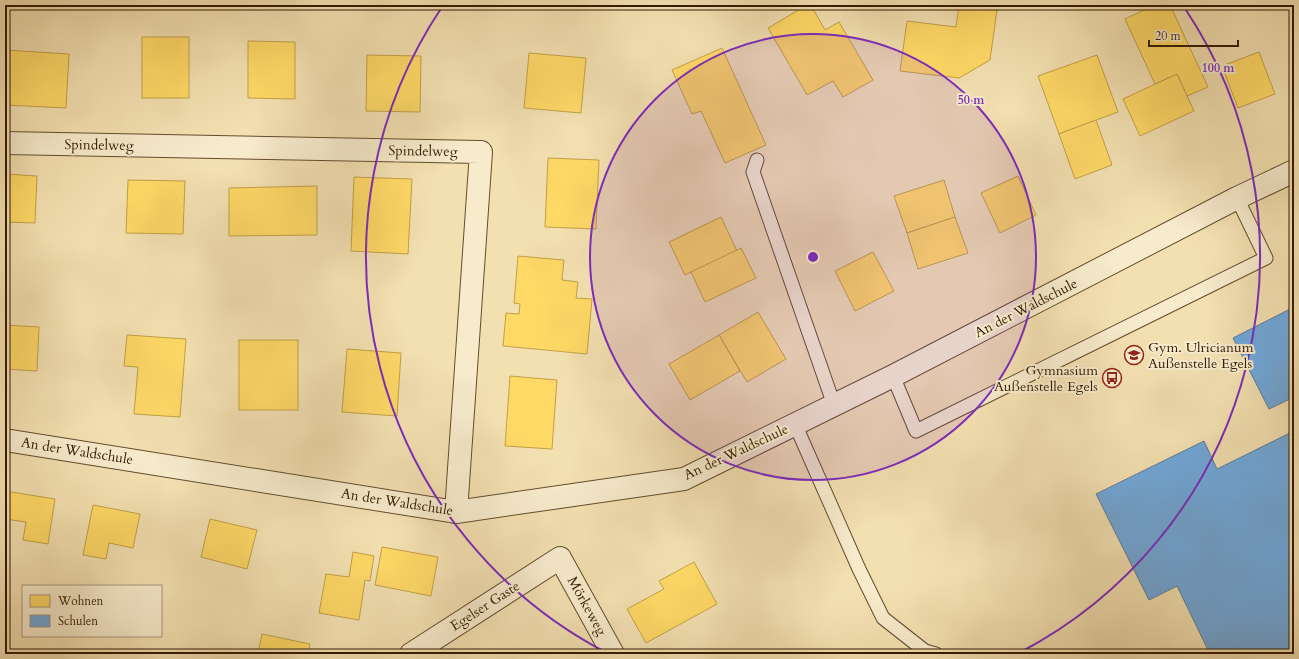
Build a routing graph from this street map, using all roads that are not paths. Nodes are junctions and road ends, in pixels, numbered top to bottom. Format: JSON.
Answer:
{"nodes":[{"id":1,"x":5,"y":143,"type":"edge"},
{"id":2,"x":756,"y":160,"type":"dead end"},
{"id":3,"x":1294,"y":171,"type":"edge"},
{"id":4,"x":1237,"y":198,"type":"junction"},
{"id":5,"x":893,"y":376,"type":"junction"},
{"id":6,"x":834,"y":405,"type":"junction"},
{"id":7,"x":796,"y":424,"type":"junction"},
{"id":8,"x":5,"y":440,"type":"edge"},
{"id":9,"x":456,"y":512,"type":"junction"},
{"id":10,"x":560,"y":558,"type":"joint"},
{"id":11,"x":411,"y":654,"type":"edge"},
{"id":12,"x":613,"y":654,"type":"edge"},
{"id":13,"x":936,"y":654,"type":"edge"}],
"edges":[{"from":1,"to":9,"type":"street","name":"Spindelweg"},
{"from":2,"to":6,"type":"lane"},
{"from":3,"to":4,"type":"street","name":"An der Waldschule"},
{"from":4,"to":5,"type":"street","name":"An der Waldschule"},
{"from":4,"to":5,"type":"lane"},
{"from":5,"to":6,"type":"street","name":"An der Waldschule"},
{"from":6,"to":7,"type":"street","name":"An der Waldschule"},
{"from":7,"to":9,"type":"street","name":"An der Waldschule"},
{"from":7,"to":13,"type":"lane"},
{"from":8,"to":9,"type":"street","name":"An der Waldschule"},
{"from":10,"to":11,"type":"street","name":"Egelser Gaste"},
{"from":10,"to":12,"type":"street","name":"Mörkeweg"}]}
